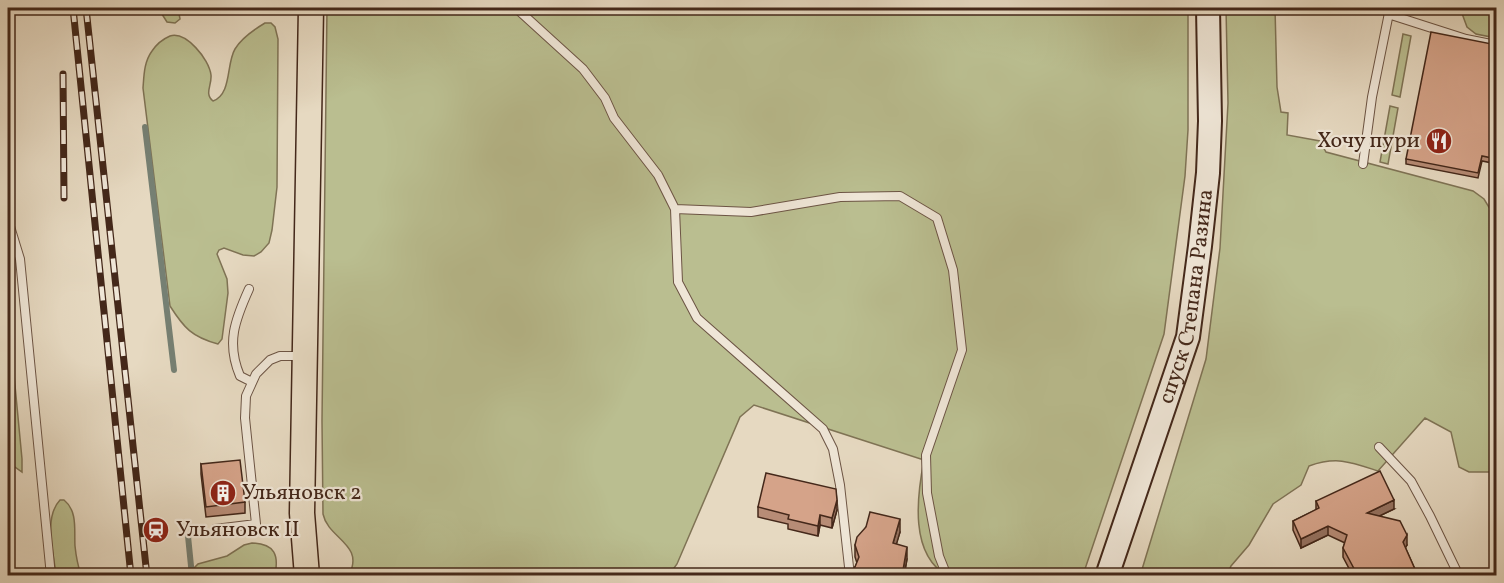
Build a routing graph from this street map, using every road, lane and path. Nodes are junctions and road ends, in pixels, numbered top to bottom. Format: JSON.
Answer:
{"nodes":[{"id":1,"x":311,"y":8,"type":"edge"},
{"id":2,"x":516,"y":8,"type":"edge"},
{"id":3,"x":1208,"y":8,"type":"edge"},
{"id":4,"x":1389,"y":11,"type":"edge"},
{"id":5,"x":1497,"y":45,"type":"edge"},
{"id":6,"x":1363,"y":164,"type":"dead end"},
{"id":7,"x":675,"y":209,"type":"junction"},
{"id":8,"x":8,"y":220,"type":"edge"},
{"id":9,"x":249,"y":289,"type":"dead end"},
{"id":10,"x":306,"y":356,"type":"junction"},
{"id":11,"x":252,"y":382,"type":"junction"},
{"id":12,"x":1379,"y":447,"type":"dead end"},
{"id":13,"x":215,"y":529,"type":"dead end"},
{"id":14,"x":51,"y":576,"type":"edge"},
{"id":15,"x":307,"y":576,"type":"edge"},
{"id":16,"x":850,"y":576,"type":"edge"},
{"id":17,"x":947,"y":576,"type":"edge"},
{"id":18,"x":1107,"y":576,"type":"edge"},
{"id":19,"x":1459,"y":576,"type":"edge"}],
"edges":[{"from":1,"to":10,"type":"main road"},
{"from":2,"to":7,"type":"lane"},
{"from":3,"to":18,"type":"main road","name":"спуск Степана Разина"},
{"from":4,"to":5,"type":"lane"},
{"from":4,"to":6,"type":"lane"},
{"from":7,"to":16,"type":"lane"},
{"from":7,"to":17,"type":"lane"},
{"from":8,"to":14,"type":"lane"},
{"from":9,"to":11,"type":"lane"},
{"from":10,"to":11,"type":"lane"},
{"from":10,"to":15,"type":"main road"},
{"from":11,"to":13,"type":"lane"},
{"from":12,"to":19,"type":"lane"}]}
